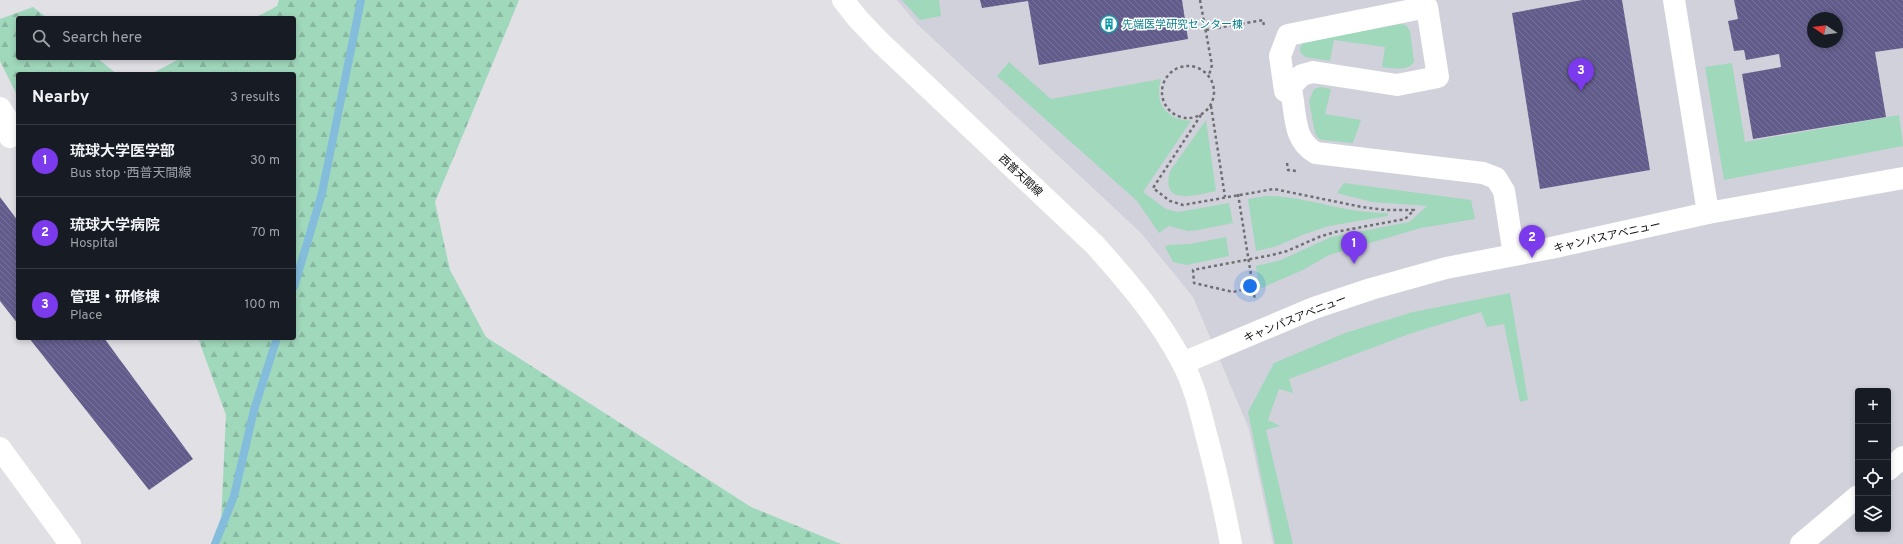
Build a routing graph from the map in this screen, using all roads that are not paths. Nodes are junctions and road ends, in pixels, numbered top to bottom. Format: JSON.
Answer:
{"nodes":[{"id":1,"x":844,"y":0,"type":"edge"},
{"id":2,"x":1674,"y":0,"type":"edge"},
{"id":3,"x":1292,"y":95,"type":"junction"},
{"id":4,"x":0,"y":108,"type":"edge"},
{"id":5,"x":10,"y":137,"type":"dead end"},
{"id":6,"x":1903,"y":178,"type":"edge"},
{"id":7,"x":1708,"y":213,"type":"junction"},
{"id":8,"x":1514,"y":255,"type":"junction"},
{"id":9,"x":1183,"y":363,"type":"junction"},
{"id":10,"x":1903,"y":457,"type":"edge"},
{"id":11,"x":4,"y":462,"type":"edge"},
{"id":12,"x":1891,"y":467,"type":"edge"},
{"id":13,"x":1855,"y":499,"type":"edge"},
{"id":14,"x":70,"y":544,"type":"edge"},
{"id":15,"x":1231,"y":544,"type":"edge"},
{"id":16,"x":1801,"y":544,"type":"edge"}],
"edges":[{"from":1,"to":9,"type":"street","name":"西普天間線"},
{"from":2,"to":7,"type":"street"},
{"from":3,"to":3,"type":"street"},
{"from":3,"to":8,"type":"street"},
{"from":4,"to":5,"type":"street"},
{"from":6,"to":7,"type":"street","name":"キャンパスアベニュー"},
{"from":7,"to":8,"type":"street","name":"キャンパスアベニュー"},
{"from":8,"to":9,"type":"street","name":"キャンパスアベニュー"},
{"from":9,"to":15,"type":"street","name":"西普天間線"},
{"from":10,"to":12,"type":"street"},
{"from":11,"to":14,"type":"street"},
{"from":13,"to":16,"type":"street"}]}
